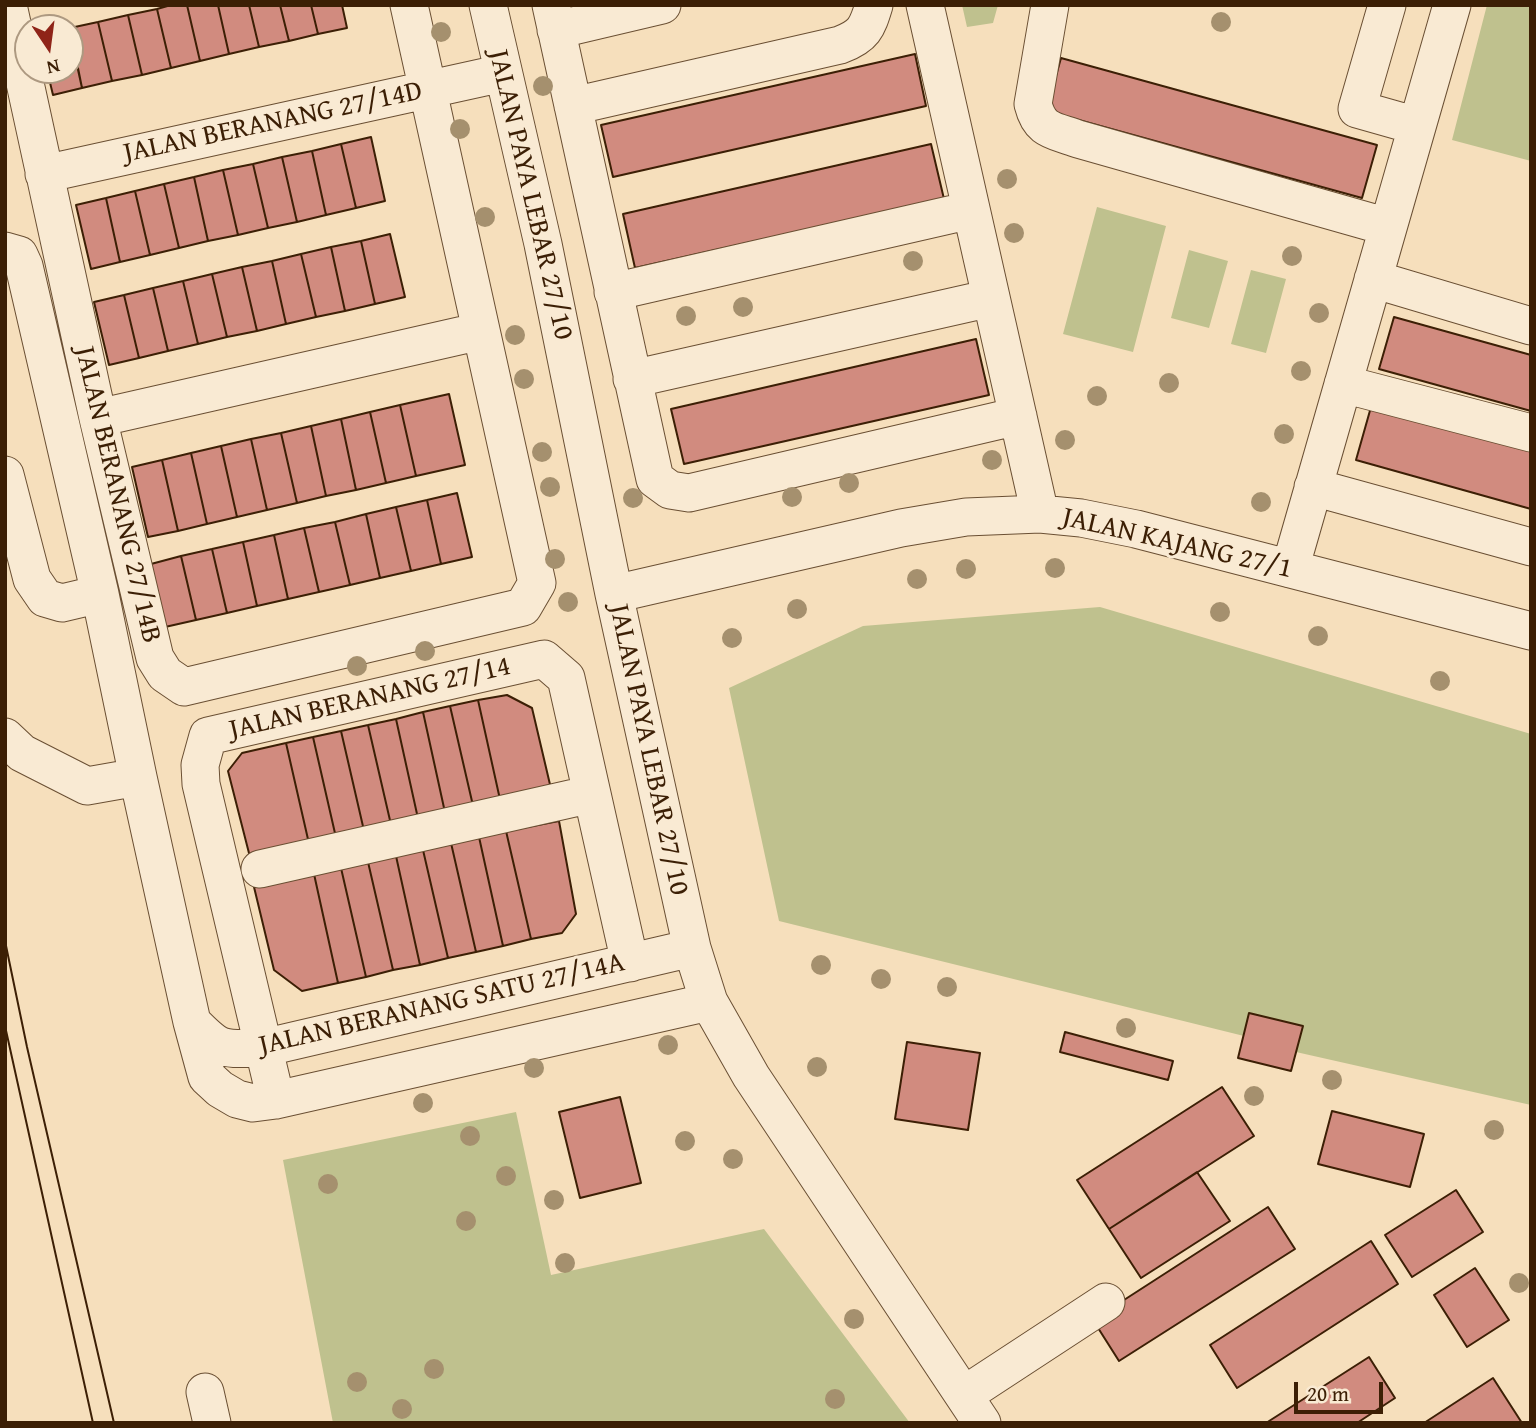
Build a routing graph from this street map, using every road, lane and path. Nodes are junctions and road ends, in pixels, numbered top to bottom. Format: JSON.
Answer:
{"nodes":[{"id":1,"x":8,"y":5,"type":"edge"},
{"id":2,"x":409,"y":5,"type":"edge"},
{"id":3,"x":488,"y":5,"type":"edge"},
{"id":4,"x":662,"y":5,"type":"edge"},
{"id":5,"x":874,"y":5,"type":"edge"},
{"id":6,"x":925,"y":5,"type":"edge"},
{"id":7,"x":1051,"y":5,"type":"edge"},
{"id":8,"x":1387,"y":5,"type":"edge"},
{"id":9,"x":1452,"y":5,"type":"edge"},
{"id":10,"x":553,"y":18,"type":"edge"},
{"id":11,"x":503,"y":73,"type":"junction"},
{"id":12,"x":427,"y":89,"type":"junction"},
{"id":13,"x":573,"y":106,"type":"junction"},
{"id":14,"x":1417,"y":126,"type":"junction"},
{"id":15,"x":44,"y":174,"type":"junction"},
{"id":16,"x":971,"y":210,"type":"junction"},
{"id":17,"x":1388,"y":227,"type":"junction"},
{"id":18,"x":5,"y":251,"type":"edge"},
{"id":19,"x":1373,"y":279,"type":"junction"},
{"id":20,"x":613,"y":292,"type":"junction"},
{"id":21,"x":991,"y":298,"type":"junction"},
{"id":22,"x":1531,"y":326,"type":"edge"},
{"id":23,"x":481,"y":331,"type":"junction"},
{"id":24,"x":632,"y":379,"type":"junction"},
{"id":25,"x":1343,"y":384,"type":"junction"},
{"id":26,"x":1018,"y":416,"type":"junction"},
{"id":27,"x":98,"y":418,"type":"junction"},
{"id":28,"x":1531,"y":433,"type":"edge"},
{"id":29,"x":5,"y":475,"type":"edge"},
{"id":30,"x":1313,"y":486,"type":"junction"},
{"id":31,"x":1040,"y":514,"type":"junction"},
{"id":32,"x":1531,"y":547,"type":"edge"},
{"id":33,"x":1290,"y":569,"type":"junction"},
{"id":34,"x":100,"y":594,"type":"junction"},
{"id":35,"x":614,"y":594,"type":"junction"},
{"id":36,"x":1531,"y":631,"type":"edge"},
{"id":37,"x":5,"y":737,"type":"edge"},
{"id":38,"x":138,"y":778,"type":"junction"},
{"id":39,"x":592,"y":794,"type":"junction"},
{"id":40,"x":260,"y":869,"type":"dead end"},
{"id":41,"x":692,"y":948,"type":"junction"},
{"id":42,"x":630,"y":962,"type":"junction"},
{"id":43,"x":709,"y":1002,"type":"junction"},
{"id":44,"x":191,"y":1021,"type":"junction"},
{"id":45,"x":262,"y":1048,"type":"junction"},
{"id":46,"x":275,"y":1100,"type":"junction"},
{"id":47,"x":1106,"y":1303,"type":"dead end"},
{"id":48,"x":973,"y":1409,"type":"edge"}],
"edges":[{"from":1,"to":15,"type":"street","name":"JALAN BERANANG 27/14B"},
{"from":2,"to":12,"type":"street"},
{"from":3,"to":11,"type":"street","name":"JALAN PAYA LEBAR 27/10"},
{"from":4,"to":10,"type":"street"},
{"from":5,"to":13,"type":"street"},
{"from":6,"to":16,"type":"street"},
{"from":7,"to":17,"type":"street"},
{"from":8,"to":14,"type":"street"},
{"from":9,"to":14,"type":"street"},
{"from":10,"to":13,"type":"street"},
{"from":11,"to":12,"type":"street","name":"JALAN BERANANG 27/14D"},
{"from":11,"to":35,"type":"street","name":"JALAN PAYA LEBAR 27/10"},
{"from":12,"to":15,"type":"street","name":"JALAN BERANANG 27/14D"},
{"from":12,"to":23,"type":"street"},
{"from":13,"to":20,"type":"street"},
{"from":14,"to":17,"type":"street"},
{"from":15,"to":27,"type":"street","name":"JALAN BERANANG 27/14B"},
{"from":16,"to":20,"type":"street"},
{"from":16,"to":21,"type":"street"},
{"from":17,"to":19,"type":"street"},
{"from":18,"to":34,"type":"street"},
{"from":19,"to":22,"type":"street"},
{"from":19,"to":25,"type":"street"},
{"from":20,"to":24,"type":"street"},
{"from":21,"to":24,"type":"street"},
{"from":21,"to":26,"type":"street"},
{"from":23,"to":27,"type":"street"},
{"from":23,"to":27,"type":"street","name":"JALAN BERANANG 27/14B"},
{"from":24,"to":26,"type":"street"},
{"from":25,"to":28,"type":"street"},
{"from":25,"to":30,"type":"street"},
{"from":26,"to":31,"type":"street"},
{"from":29,"to":34,"type":"street"},
{"from":30,"to":32,"type":"street"},
{"from":30,"to":33,"type":"street"},
{"from":31,"to":33,"type":"street","name":"JALAN KAJANG 27/1"},
{"from":31,"to":35,"type":"street","name":"JALAN KAJANG 27/1"},
{"from":33,"to":36,"type":"street","name":"JALAN KAJANG 27/1"},
{"from":34,"to":38,"type":"street"},
{"from":35,"to":41,"type":"street","name":"JALAN PAYA LEBAR 27/10"},
{"from":37,"to":38,"type":"street"},
{"from":38,"to":44,"type":"street"},
{"from":39,"to":40,"type":"street"},
{"from":39,"to":42,"type":"street","name":"JALAN BERANANG 27/14"},
{"from":39,"to":45,"type":"street","name":"JALAN BERANANG 27/14"},
{"from":41,"to":42,"type":"street","name":"JALAN BERANANG SATU 27/14A"},
{"from":41,"to":43,"type":"street","name":"JALAN PAYA LEBAR 27/10"},
{"from":42,"to":45,"type":"street","name":"JALAN BERANANG SATU 27/14A"},
{"from":43,"to":46,"type":"street","name":"JALAN BERANANG SATU 27/14A"},
{"from":43,"to":48,"type":"street","name":"JALAN PAYA LEBAR 27/10"},
{"from":44,"to":45,"type":"street","name":"JALAN BERANANG SATU 27/14A"},
{"from":44,"to":46,"type":"street","name":"JALAN BERANANG SATU 27/14A"},
{"from":45,"to":46,"type":"street","name":"JALAN BERANANG 27/14"},
{"from":47,"to":48,"type":"street"}]}
